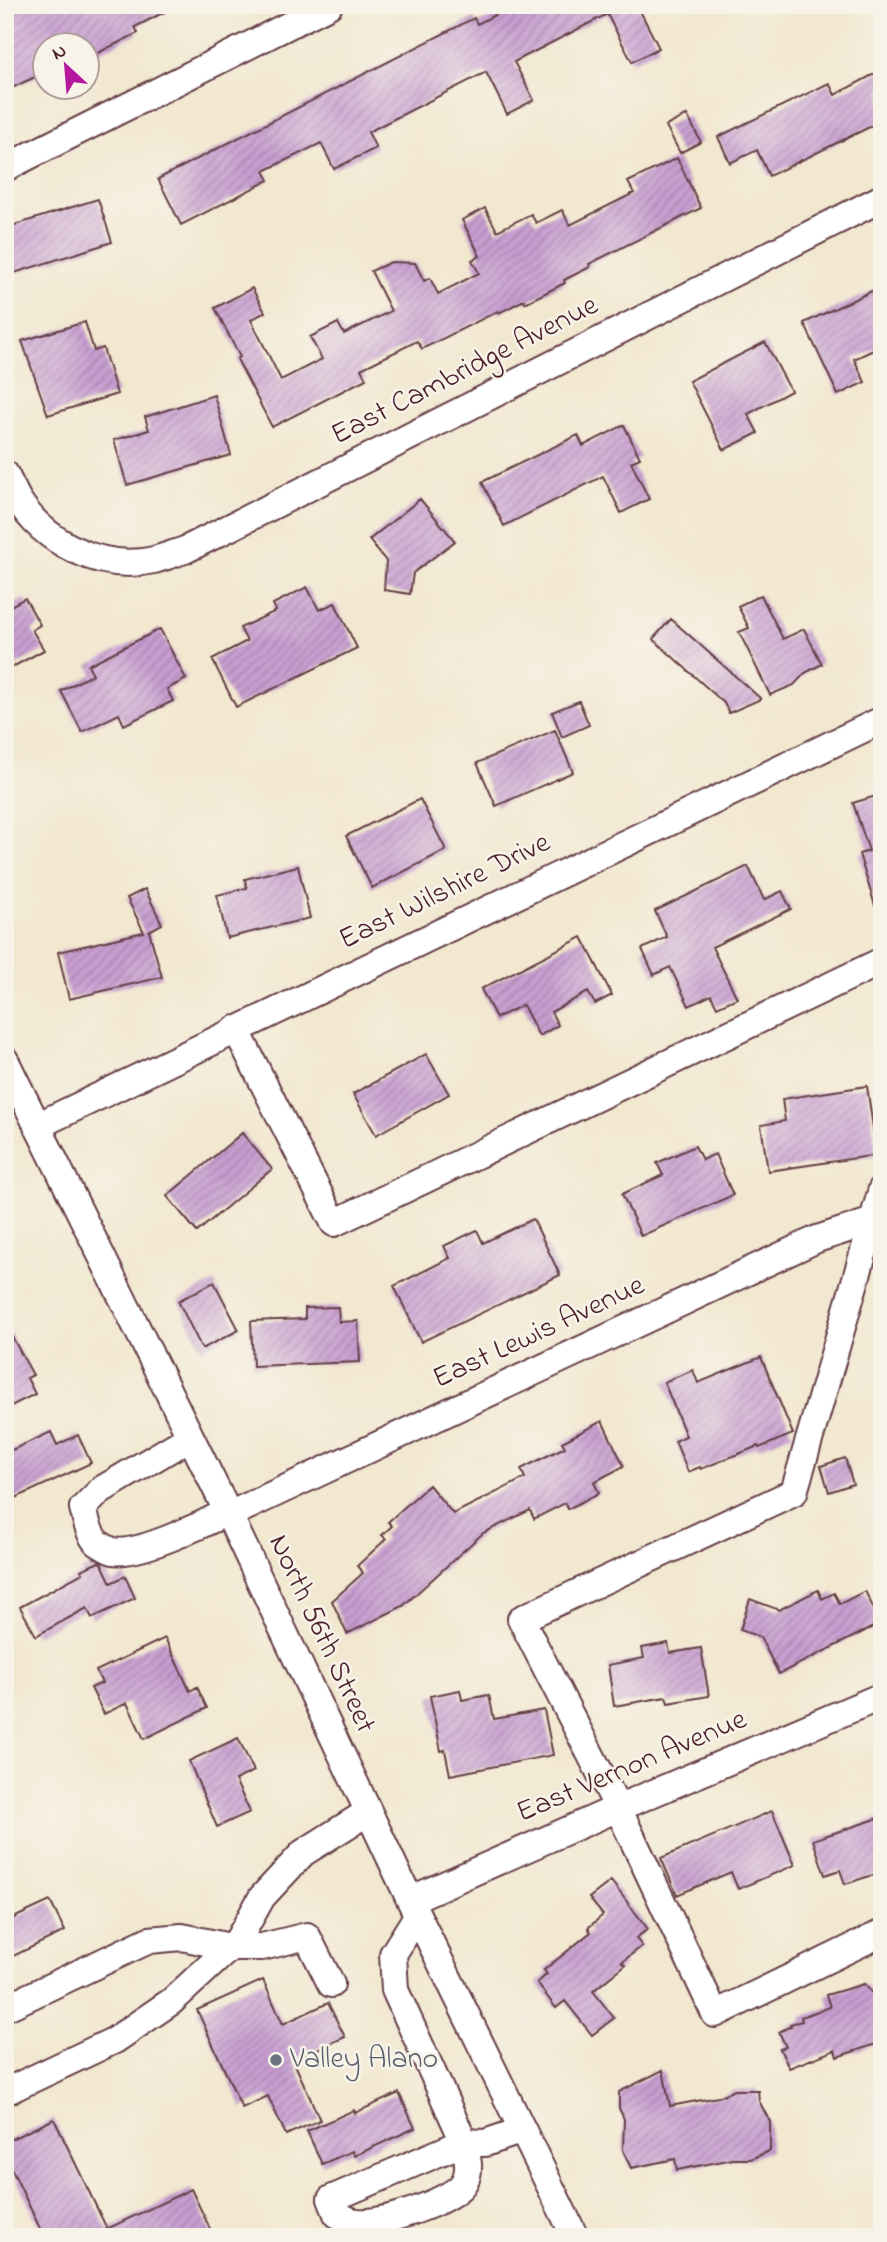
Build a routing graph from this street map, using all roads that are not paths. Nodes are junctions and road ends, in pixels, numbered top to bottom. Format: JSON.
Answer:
{"nodes":[{"id":1,"x":329,"y":5,"type":"edge"},
{"id":2,"x":5,"y":169,"type":"edge"},
{"id":3,"x":882,"y":198,"type":"edge"},
{"id":4,"x":5,"y":474,"type":"edge"},
{"id":5,"x":882,"y":720,"type":"edge"},
{"id":6,"x":882,"y":961,"type":"edge"},
{"id":7,"x":236,"y":1029,"type":"junction"},
{"id":8,"x":5,"y":1060,"type":"edge"},
{"id":9,"x":37,"y":1126,"type":"junction"},
{"id":10,"x":882,"y":1189,"type":"edge"},
{"id":11,"x":877,"y":1220,"type":"edge"},
{"id":12,"x":190,"y":1437,"type":"junction"},
{"id":13,"x":228,"y":1514,"type":"junction"},
{"id":14,"x":882,"y":1696,"type":"edge"},
{"id":15,"x":618,"y":1808,"type":"junction"},
{"id":16,"x":368,"y":1812,"type":"junction"},
{"id":17,"x":413,"y":1908,"type":"junction"},
{"id":18,"x":882,"y":1933,"type":"edge"},
{"id":19,"x":230,"y":1947,"type":"junction"},
{"id":20,"x":331,"y":1984,"type":"dead end"},
{"id":21,"x":5,"y":2008,"type":"edge"},
{"id":22,"x":5,"y":2092,"type":"edge"},
{"id":23,"x":523,"y":2130,"type":"junction"},
{"id":24,"x":464,"y":2142,"type":"junction"},
{"id":25,"x":575,"y":2237,"type":"edge"}],
"edges":[{"from":1,"to":2,"type":"street"},
{"from":3,"to":4,"type":"street","name":"East Cambridge Avenue"},
{"from":5,"to":7,"type":"street","name":"East Wilshire Drive"},
{"from":6,"to":7,"type":"street"},
{"from":7,"to":9,"type":"street","name":"East Wilshire Drive"},
{"from":8,"to":9,"type":"street","name":"North 56th Street"},
{"from":9,"to":12,"type":"street","name":"North 56th Street"},
{"from":10,"to":11,"type":"street"},
{"from":11,"to":13,"type":"street","name":"East Lewis Avenue"},
{"from":11,"to":15,"type":"street"},
{"from":12,"to":13,"type":"street","name":"North 56th Street"},
{"from":12,"to":13,"type":"street","name":"East Lewis Avenue"},
{"from":13,"to":16,"type":"street","name":"North 56th Street"},
{"from":14,"to":15,"type":"street","name":"East Vernon Avenue"},
{"from":15,"to":17,"type":"street","name":"East Vernon Avenue"},
{"from":15,"to":18,"type":"street"},
{"from":16,"to":17,"type":"street","name":"North 56th Street"},
{"from":16,"to":19,"type":"street"},
{"from":17,"to":23,"type":"street","name":"North 56th Street"},
{"from":17,"to":24,"type":"street"},
{"from":19,"to":20,"type":"street"},
{"from":19,"to":21,"type":"street"},
{"from":19,"to":22,"type":"street"},
{"from":23,"to":24,"type":"street"},
{"from":23,"to":25,"type":"street","name":"North 56th Street"},
{"from":24,"to":24,"type":"street"}]}
